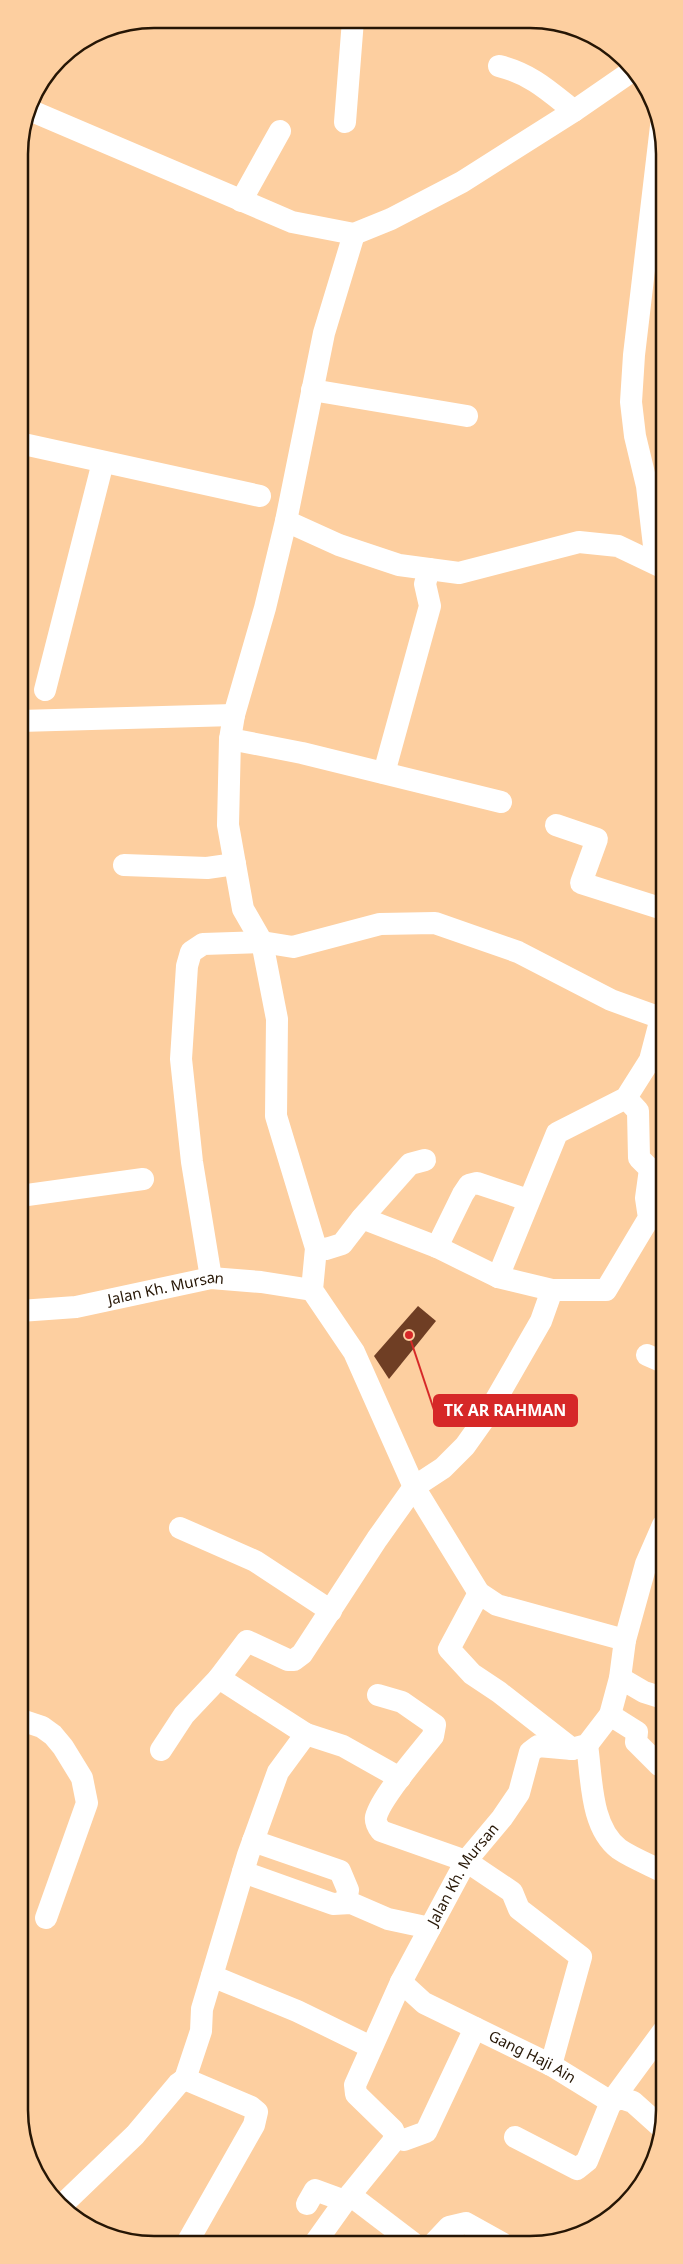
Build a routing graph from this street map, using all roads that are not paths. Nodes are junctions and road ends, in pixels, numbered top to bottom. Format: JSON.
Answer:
{"nodes":[{"id":1,"x":352,"y":28,"type":"edge"},
{"id":2,"x":499,"y":66,"type":"dead end"},
{"id":3,"x":628,"y":74,"type":"edge"},
{"id":4,"x":35,"y":112,"type":"edge"},
{"id":5,"x":574,"y":112,"type":"junction"},
{"id":6,"x":345,"y":122,"type":"dead end"},
{"id":7,"x":280,"y":131,"type":"dead end"},
{"id":8,"x":656,"y":168,"type":"edge"},
{"id":9,"x":241,"y":201,"type":"junction"},
{"id":10,"x":354,"y":234,"type":"junction"},
{"id":11,"x":312,"y":390,"type":"junction"},
{"id":12,"x":467,"y":416,"type":"dead end"},
{"id":13,"x":28,"y":445,"type":"edge"},
{"id":14,"x":103,"y":462,"type":"junction"},
{"id":15,"x":654,"y":482,"type":"edge"},
{"id":16,"x":260,"y":496,"type":"dead end"},
{"id":17,"x":656,"y":512,"type":"edge"},
{"id":18,"x":286,"y":521,"type":"junction"},
{"id":19,"x":656,"y":564,"type":"edge"},
{"id":20,"x":429,"y":569,"type":"junction"},
{"id":21,"x":45,"y":690,"type":"dead end"},
{"id":22,"x":234,"y":715,"type":"junction"},
{"id":23,"x":28,"y":721,"type":"edge"},
{"id":24,"x":230,"y":739,"type":"junction"},
{"id":25,"x":384,"y":773,"type":"junction"},
{"id":26,"x":501,"y":802,"type":"dead end"},
{"id":27,"x":556,"y":825,"type":"dead end"},
{"id":28,"x":235,"y":864,"type":"junction"},
{"id":29,"x":124,"y":865,"type":"dead end"},
{"id":30,"x":656,"y":907,"type":"edge"},
{"id":31,"x":262,"y":942,"type":"junction"},
{"id":32,"x":656,"y":1014,"type":"edge"},
{"id":33,"x":656,"y":1040,"type":"edge"},
{"id":34,"x":626,"y":1098,"type":"junction"},
{"id":35,"x":425,"y":1160,"type":"dead end"},
{"id":36,"x":142,"y":1179,"type":"dead end"},
{"id":37,"x":28,"y":1195,"type":"edge"},
{"id":38,"x":528,"y":1200,"type":"junction"},
{"id":39,"x":655,"y":1214,"type":"edge"},
{"id":40,"x":656,"y":1215,"type":"edge"},
{"id":41,"x":362,"y":1218,"type":"junction"},
{"id":42,"x":316,"y":1248,"type":"junction"},
{"id":43,"x":437,"y":1248,"type":"junction"},
{"id":44,"x":498,"y":1277,"type":"junction"},
{"id":45,"x":211,"y":1278,"type":"junction"},
{"id":46,"x":312,"y":1290,"type":"junction"},
{"id":47,"x":552,"y":1290,"type":"junction"},
{"id":48,"x":28,"y":1310,"type":"edge"},
{"id":49,"x":414,"y":1487,"type":"junction"},
{"id":50,"x":180,"y":1528,"type":"dead end"},
{"id":51,"x":655,"y":1542,"type":"edge"},
{"id":52,"x":479,"y":1593,"type":"junction"},
{"id":53,"x":332,"y":1611,"type":"junction"},
{"id":54,"x":625,"y":1640,"type":"junction"},
{"id":55,"x":219,"y":1678,"type":"junction"},
{"id":56,"x":620,"y":1678,"type":"junction"},
{"id":57,"x":378,"y":1695,"type":"dead end"},
{"id":58,"x":655,"y":1695,"type":"edge"},
{"id":59,"x":610,"y":1715,"type":"junction"},
{"id":60,"x":28,"y":1722,"type":"edge"},
{"id":61,"x":306,"y":1734,"type":"junction"},
{"id":62,"x":579,"y":1747,"type":"junction"},
{"id":63,"x":162,"y":1750,"type":"dead end"},
{"id":64,"x":655,"y":1760,"type":"edge"},
{"id":65,"x":400,"y":1778,"type":"junction"},
{"id":66,"x":253,"y":1841,"type":"junction"},
{"id":67,"x":466,"y":1861,"type":"junction"},
{"id":68,"x":655,"y":1868,"type":"edge"},
{"id":69,"x":243,"y":1872,"type":"junction"},
{"id":70,"x":346,"y":1902,"type":"junction"},
{"id":71,"x":46,"y":1918,"type":"dead end"},
{"id":72,"x":430,"y":1928,"type":"junction"},
{"id":73,"x":212,"y":1976,"type":"junction"},
{"id":74,"x":401,"y":1982,"type":"junction"},
{"id":75,"x":475,"y":2028,"type":"junction"},
{"id":76,"x":655,"y":2042,"type":"edge"},
{"id":77,"x":371,"y":2047,"type":"junction"},
{"id":78,"x":551,"y":2065,"type":"junction"},
{"id":79,"x":185,"y":2079,"type":"junction"},
{"id":80,"x":611,"y":2102,"type":"junction"},
{"id":81,"x":655,"y":2121,"type":"edge"},
{"id":82,"x":395,"y":2136,"type":"junction"},
{"id":83,"x":515,"y":2137,"type":"dead end"},
{"id":84,"x":347,"y":2198,"type":"junction"},
{"id":85,"x":66,"y":2202,"type":"edge"},
{"id":86,"x":307,"y":2204,"type":"dead end"},
{"id":87,"x":191,"y":2236,"type":"edge"},
{"id":88,"x":320,"y":2236,"type":"edge"},
{"id":89,"x":404,"y":2236,"type":"edge"},
{"id":90,"x":441,"y":2236,"type":"edge"},
{"id":91,"x":489,"y":2236,"type":"edge"}],
"edges":[{"from":1,"to":6,"type":"street"},
{"from":2,"to":5,"type":"street"},
{"from":3,"to":5,"type":"street"},
{"from":4,"to":9,"type":"street"},
{"from":5,"to":10,"type":"street"},
{"from":7,"to":9,"type":"street"},
{"from":8,"to":15,"type":"street"},
{"from":9,"to":10,"type":"street"},
{"from":10,"to":11,"type":"street"},
{"from":11,"to":12,"type":"street"},
{"from":11,"to":18,"type":"street"},
{"from":13,"to":14,"type":"street"},
{"from":14,"to":16,"type":"street"},
{"from":14,"to":21,"type":"street"},
{"from":15,"to":17,"type":"street"},
{"from":18,"to":20,"type":"street"},
{"from":18,"to":22,"type":"street"},
{"from":19,"to":20,"type":"street"},
{"from":20,"to":25,"type":"street"},
{"from":22,"to":23,"type":"street"},
{"from":22,"to":24,"type":"street"},
{"from":24,"to":25,"type":"street"},
{"from":24,"to":28,"type":"street"},
{"from":25,"to":26,"type":"street"},
{"from":27,"to":30,"type":"street"},
{"from":28,"to":29,"type":"street"},
{"from":28,"to":31,"type":"street"},
{"from":31,"to":32,"type":"street"},
{"from":31,"to":42,"type":"street"},
{"from":31,"to":45,"type":"street"},
{"from":33,"to":34,"type":"street"},
{"from":34,"to":38,"type":"street"},
{"from":34,"to":39,"type":"street"},
{"from":35,"to":41,"type":"street"},
{"from":36,"to":37,"type":"street"},
{"from":38,"to":43,"type":"street"},
{"from":38,"to":44,"type":"street"},
{"from":40,"to":47,"type":"street"},
{"from":41,"to":42,"type":"street"},
{"from":41,"to":43,"type":"street"},
{"from":42,"to":46,"type":"street"},
{"from":43,"to":44,"type":"street"},
{"from":44,"to":47,"type":"street"},
{"from":45,"to":46,"type":"street","name":"Jalan Kh. Mursan"},
{"from":45,"to":48,"type":"street","name":"Jalan Kh. Mursan"},
{"from":46,"to":49,"type":"street"},
{"from":47,"to":49,"type":"street"},
{"from":49,"to":52,"type":"street"},
{"from":49,"to":53,"type":"street"},
{"from":50,"to":53,"type":"street"},
{"from":51,"to":54,"type":"street"},
{"from":52,"to":54,"type":"street"},
{"from":52,"to":62,"type":"street"},
{"from":53,"to":55,"type":"street"},
{"from":54,"to":56,"type":"street"},
{"from":55,"to":61,"type":"street"},
{"from":55,"to":63,"type":"street"},
{"from":56,"to":58,"type":"street"},
{"from":56,"to":59,"type":"street"},
{"from":57,"to":65,"type":"street"},
{"from":59,"to":62,"type":"street"},
{"from":59,"to":64,"type":"street"},
{"from":60,"to":71,"type":"street"},
{"from":61,"to":65,"type":"street"},
{"from":61,"to":66,"type":"street"},
{"from":62,"to":67,"type":"street","name":"Jalan Kh. Mursan"},
{"from":62,"to":68,"type":"street"},
{"from":65,"to":67,"type":"street"},
{"from":66,"to":69,"type":"street"},
{"from":66,"to":70,"type":"street"},
{"from":67,"to":72,"type":"street","name":"Jalan Kh. Mursan"},
{"from":67,"to":78,"type":"street"},
{"from":69,"to":70,"type":"street"},
{"from":69,"to":73,"type":"street"},
{"from":70,"to":72,"type":"street"},
{"from":72,"to":74,"type":"street","name":"Jalan Kh. Mursan"},
{"from":73,"to":77,"type":"street"},
{"from":73,"to":79,"type":"street"},
{"from":74,"to":75,"type":"street","name":"Gang Haji Ain"},
{"from":74,"to":77,"type":"street","name":"Jalan Kh. Mursan"},
{"from":75,"to":78,"type":"street","name":"Gang Haji Ain"},
{"from":75,"to":82,"type":"street"},
{"from":76,"to":80,"type":"street"},
{"from":77,"to":82,"type":"street","name":"Jalan Kh. Mursan"},
{"from":78,"to":80,"type":"street","name":"Gang Haji Ain"},
{"from":79,"to":85,"type":"street"},
{"from":79,"to":87,"type":"street"},
{"from":80,"to":81,"type":"street","name":"Gang Haji Ain"},
{"from":80,"to":83,"type":"street"},
{"from":82,"to":84,"type":"street"},
{"from":84,"to":86,"type":"street"},
{"from":84,"to":88,"type":"street"},
{"from":84,"to":89,"type":"street"},
{"from":90,"to":91,"type":"street"}]}
